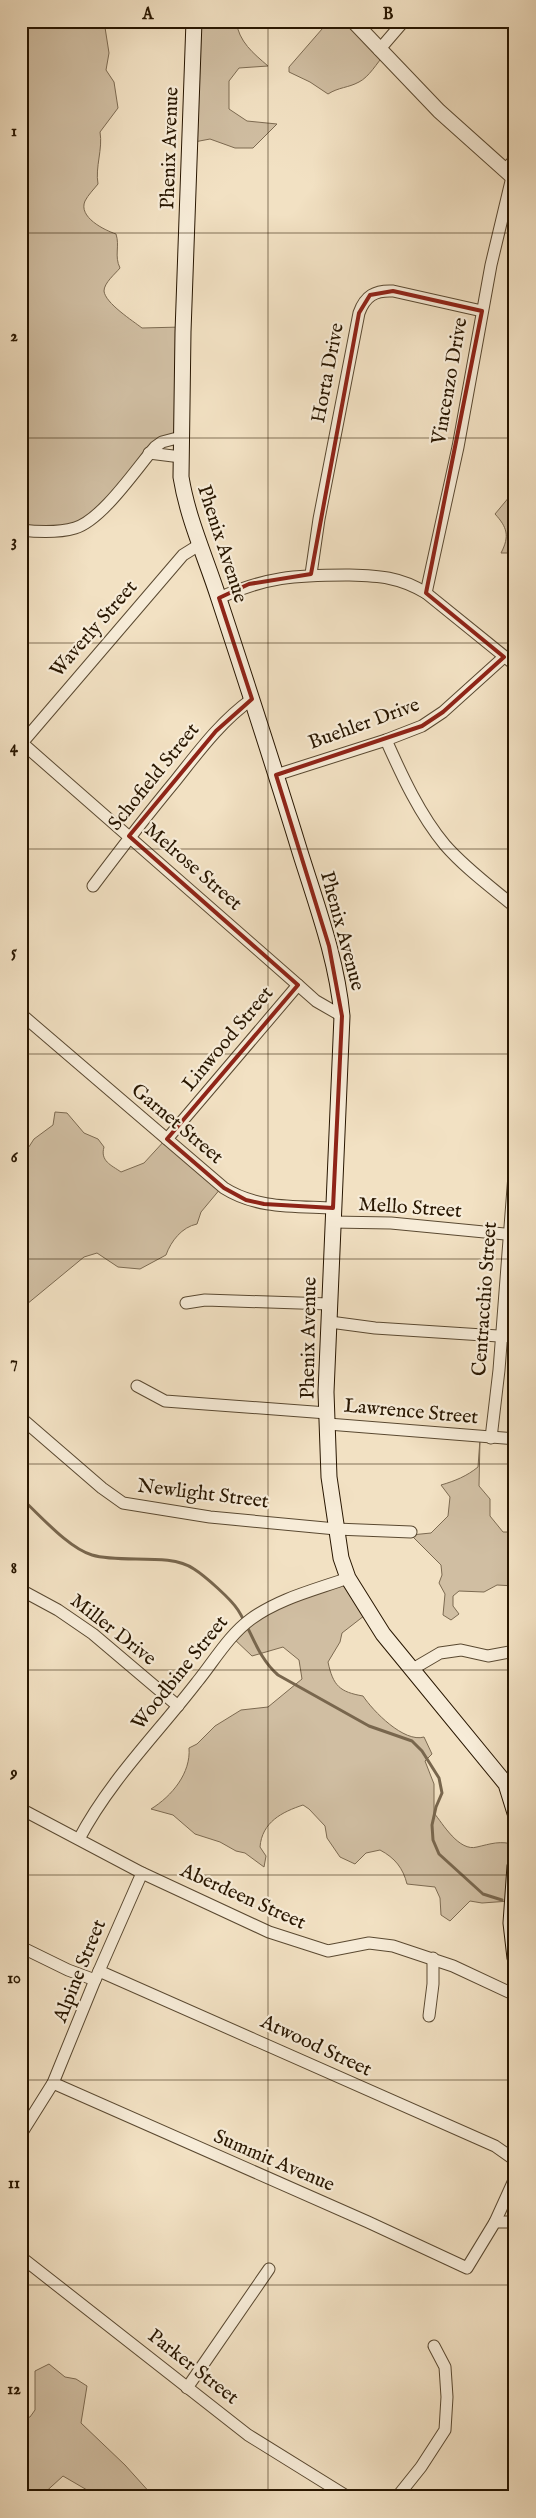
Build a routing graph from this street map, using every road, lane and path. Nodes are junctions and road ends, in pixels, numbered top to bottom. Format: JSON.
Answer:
{"nodes":[{"id":1,"x":194,"y":21,"type":"edge"},
{"id":2,"x":352,"y":21,"type":"edge"},
{"id":3,"x":404,"y":21,"type":"edge"},
{"id":4,"x":379,"y":50,"type":"junction"},
{"id":5,"x":515,"y":159,"type":"edge"},
{"id":6,"x":511,"y":175,"type":"edge"},
{"id":7,"x":482,"y":311,"type":"junction"},
{"id":8,"x":181,"y":437,"type":"junction"},
{"id":9,"x":149,"y":454,"type":"junction"},
{"id":10,"x":181,"y":457,"type":"junction"},
{"id":11,"x":21,"y":530,"type":"edge"},
{"id":12,"x":199,"y":545,"type":"junction"},
{"id":13,"x":311,"y":574,"type":"junction"},
{"id":14,"x":426,"y":593,"type":"junction"},
{"id":15,"x":219,"y":598,"type":"junction"},
{"id":16,"x":504,"y":657,"type":"junction"},
{"id":17,"x":515,"y":665,"type":"edge"},
{"id":18,"x":252,"y":699,"type":"junction"},
{"id":19,"x":386,"y":740,"type":"junction"},
{"id":20,"x":22,"y":742,"type":"edge"},
{"id":21,"x":276,"y":776,"type":"junction"},
{"id":22,"x":129,"y":836,"type":"junction"},
{"id":23,"x":93,"y":886,"type":"dead end"},
{"id":24,"x":515,"y":907,"type":"edge"},
{"id":25,"x":298,"y":985,"type":"junction"},
{"id":26,"x":21,"y":1014,"type":"edge"},
{"id":27,"x":342,"y":1016,"type":"junction"},
{"id":28,"x":167,"y":1139,"type":"junction"},
{"id":29,"x":515,"y":1162,"type":"edge"},
{"id":30,"x":332,"y":1215,"type":"junction"},
{"id":31,"x":512,"y":1235,"type":"edge"},
{"id":32,"x":186,"y":1303,"type":"dead end"},
{"id":33,"x":329,"y":1304,"type":"junction"},
{"id":34,"x":330,"y":1322,"type":"junction"},
{"id":35,"x":502,"y":1336,"type":"junction"},
{"id":36,"x":515,"y":1337,"type":"edge"},
{"id":37,"x":137,"y":1386,"type":"dead end"},
{"id":38,"x":21,"y":1418,"type":"edge"},
{"id":39,"x":328,"y":1419,"type":"junction"},
{"id":40,"x":491,"y":1438,"type":"junction"},
{"id":41,"x":515,"y":1439,"type":"edge"},
{"id":42,"x":336,"y":1529,"type":"junction"},
{"id":43,"x":411,"y":1532,"type":"dead end"},
{"id":44,"x":348,"y":1578,"type":"junction"},
{"id":45,"x":21,"y":1590,"type":"edge"},
{"id":46,"x":515,"y":1651,"type":"edge"},
{"id":47,"x":411,"y":1670,"type":"junction"},
{"id":48,"x":178,"y":1706,"type":"junction"},
{"id":49,"x":514,"y":1804,"type":"edge"},
{"id":50,"x":21,"y":1810,"type":"edge"},
{"id":51,"x":79,"y":1839,"type":"junction"},
{"id":52,"x":515,"y":1866,"type":"edge"},
{"id":53,"x":142,"y":1873,"type":"junction"},
{"id":54,"x":21,"y":1947,"type":"edge"},
{"id":55,"x":433,"y":1958,"type":"junction"},
{"id":56,"x":515,"y":1958,"type":"edge"},
{"id":57,"x":97,"y":1975,"type":"junction"},
{"id":58,"x":515,"y":1995,"type":"edge"},
{"id":59,"x":428,"y":2016,"type":"dead end"},
{"id":60,"x":53,"y":2083,"type":"junction"},
{"id":61,"x":21,"y":2134,"type":"edge"},
{"id":62,"x":515,"y":2160,"type":"edge"},
{"id":63,"x":515,"y":2178,"type":"edge"},
{"id":64,"x":494,"y":2222,"type":"junction"},
{"id":65,"x":515,"y":2222,"type":"edge"},
{"id":66,"x":21,"y":2257,"type":"edge"},
{"id":67,"x":269,"y":2269,"type":"dead end"},
{"id":68,"x":434,"y":2346,"type":"dead end"},
{"id":69,"x":187,"y":2388,"type":"junction"},
{"id":70,"x":348,"y":2497,"type":"edge"},
{"id":71,"x":397,"y":2497,"type":"edge"}],
"edges":[{"from":1,"to":8,"type":"main road","name":"Phenix Avenue"},
{"from":2,"to":4,"type":"street"},
{"from":3,"to":4,"type":"street"},
{"from":4,"to":6,"type":"street"},
{"from":5,"to":6,"type":"street"},
{"from":6,"to":7,"type":"street","name":"Vincenzo Drive"},
{"from":7,"to":13,"type":"street","name":"Horta Drive"},
{"from":7,"to":14,"type":"street","name":"Vincenzo Drive"},
{"from":8,"to":9,"type":"street"},
{"from":8,"to":10,"type":"main road","name":"Phenix Avenue"},
{"from":9,"to":10,"type":"street"},
{"from":9,"to":11,"type":"street"},
{"from":10,"to":12,"type":"main road","name":"Phenix Avenue"},
{"from":12,"to":15,"type":"main road","name":"Phenix Avenue"},
{"from":12,"to":20,"type":"street","name":"Waverly Street"},
{"from":13,"to":14,"type":"street"},
{"from":13,"to":15,"type":"street"},
{"from":14,"to":16,"type":"street"},
{"from":15,"to":18,"type":"main road","name":"Phenix Avenue"},
{"from":16,"to":17,"type":"street"},
{"from":16,"to":19,"type":"street","name":"Buehler Drive"},
{"from":18,"to":21,"type":"main road","name":"Phenix Avenue"},
{"from":18,"to":22,"type":"street","name":"Schofield Street"},
{"from":19,"to":21,"type":"street","name":"Buehler Drive"},
{"from":19,"to":24,"type":"street"},
{"from":20,"to":22,"type":"street","name":"Melrose Street"},
{"from":21,"to":27,"type":"main road","name":"Phenix Avenue"},
{"from":22,"to":23,"type":"street","name":"Schofield Street"},
{"from":22,"to":25,"type":"street","name":"Melrose Street"},
{"from":25,"to":27,"type":"street","name":"Melrose Street"},
{"from":25,"to":28,"type":"street","name":"Linwood Street"},
{"from":26,"to":28,"type":"street","name":"Garnet Street"},
{"from":27,"to":30,"type":"main road","name":"Phenix Avenue"},
{"from":28,"to":30,"type":"street","name":"Garnet Street"},
{"from":29,"to":31,"type":"street","name":"Centracchio Street"},
{"from":30,"to":31,"type":"street","name":"Mello Street"},
{"from":30,"to":33,"type":"main road","name":"Phenix Avenue"},
{"from":31,"to":35,"type":"street","name":"Centracchio Street"},
{"from":32,"to":33,"type":"street"},
{"from":33,"to":34,"type":"main road","name":"Phenix Avenue"},
{"from":34,"to":35,"type":"street"},
{"from":34,"to":39,"type":"main road","name":"Phenix Avenue"},
{"from":35,"to":36,"type":"street"},
{"from":35,"to":40,"type":"street","name":"Centracchio Street"},
{"from":37,"to":39,"type":"street","name":"Lawrence Street"},
{"from":38,"to":42,"type":"street","name":"Newlight Street"},
{"from":39,"to":40,"type":"street","name":"Lawrence Street"},
{"from":39,"to":42,"type":"main road","name":"Phenix Avenue"},
{"from":40,"to":41,"type":"street","name":"Lawrence Street"},
{"from":42,"to":43,"type":"street","name":"Newlight Street"},
{"from":42,"to":44,"type":"main road","name":"Phenix Avenue"},
{"from":44,"to":47,"type":"main road","name":"Phenix Avenue"},
{"from":44,"to":48,"type":"street","name":"Woodbine Street"},
{"from":45,"to":48,"type":"street","name":"Miller Drive"},
{"from":46,"to":47,"type":"street"},
{"from":47,"to":49,"type":"main road","name":"Phenix Avenue"},
{"from":48,"to":51,"type":"street","name":"Woodbine Street"},
{"from":50,"to":51,"type":"street","name":"Aberdeen Street"},
{"from":51,"to":53,"type":"street","name":"Aberdeen Street"},
{"from":52,"to":56,"type":"main road"},
{"from":53,"to":55,"type":"street","name":"Aberdeen Street"},
{"from":53,"to":57,"type":"street","name":"Alpine Street"},
{"from":54,"to":57,"type":"street","name":"Atwood Street"},
{"from":55,"to":58,"type":"street","name":"Aberdeen Street"},
{"from":55,"to":59,"type":"street"},
{"from":57,"to":60,"type":"street","name":"Alpine Street"},
{"from":57,"to":62,"type":"street","name":"Atwood Street"},
{"from":60,"to":61,"type":"street"},
{"from":60,"to":64,"type":"street","name":"Summit Avenue"},
{"from":63,"to":64,"type":"street"},
{"from":64,"to":65,"type":"street"},
{"from":66,"to":69,"type":"street","name":"Parker Street"},
{"from":67,"to":69,"type":"street"},
{"from":68,"to":71,"type":"street"},
{"from":69,"to":70,"type":"street","name":"Parker Street"}]}
